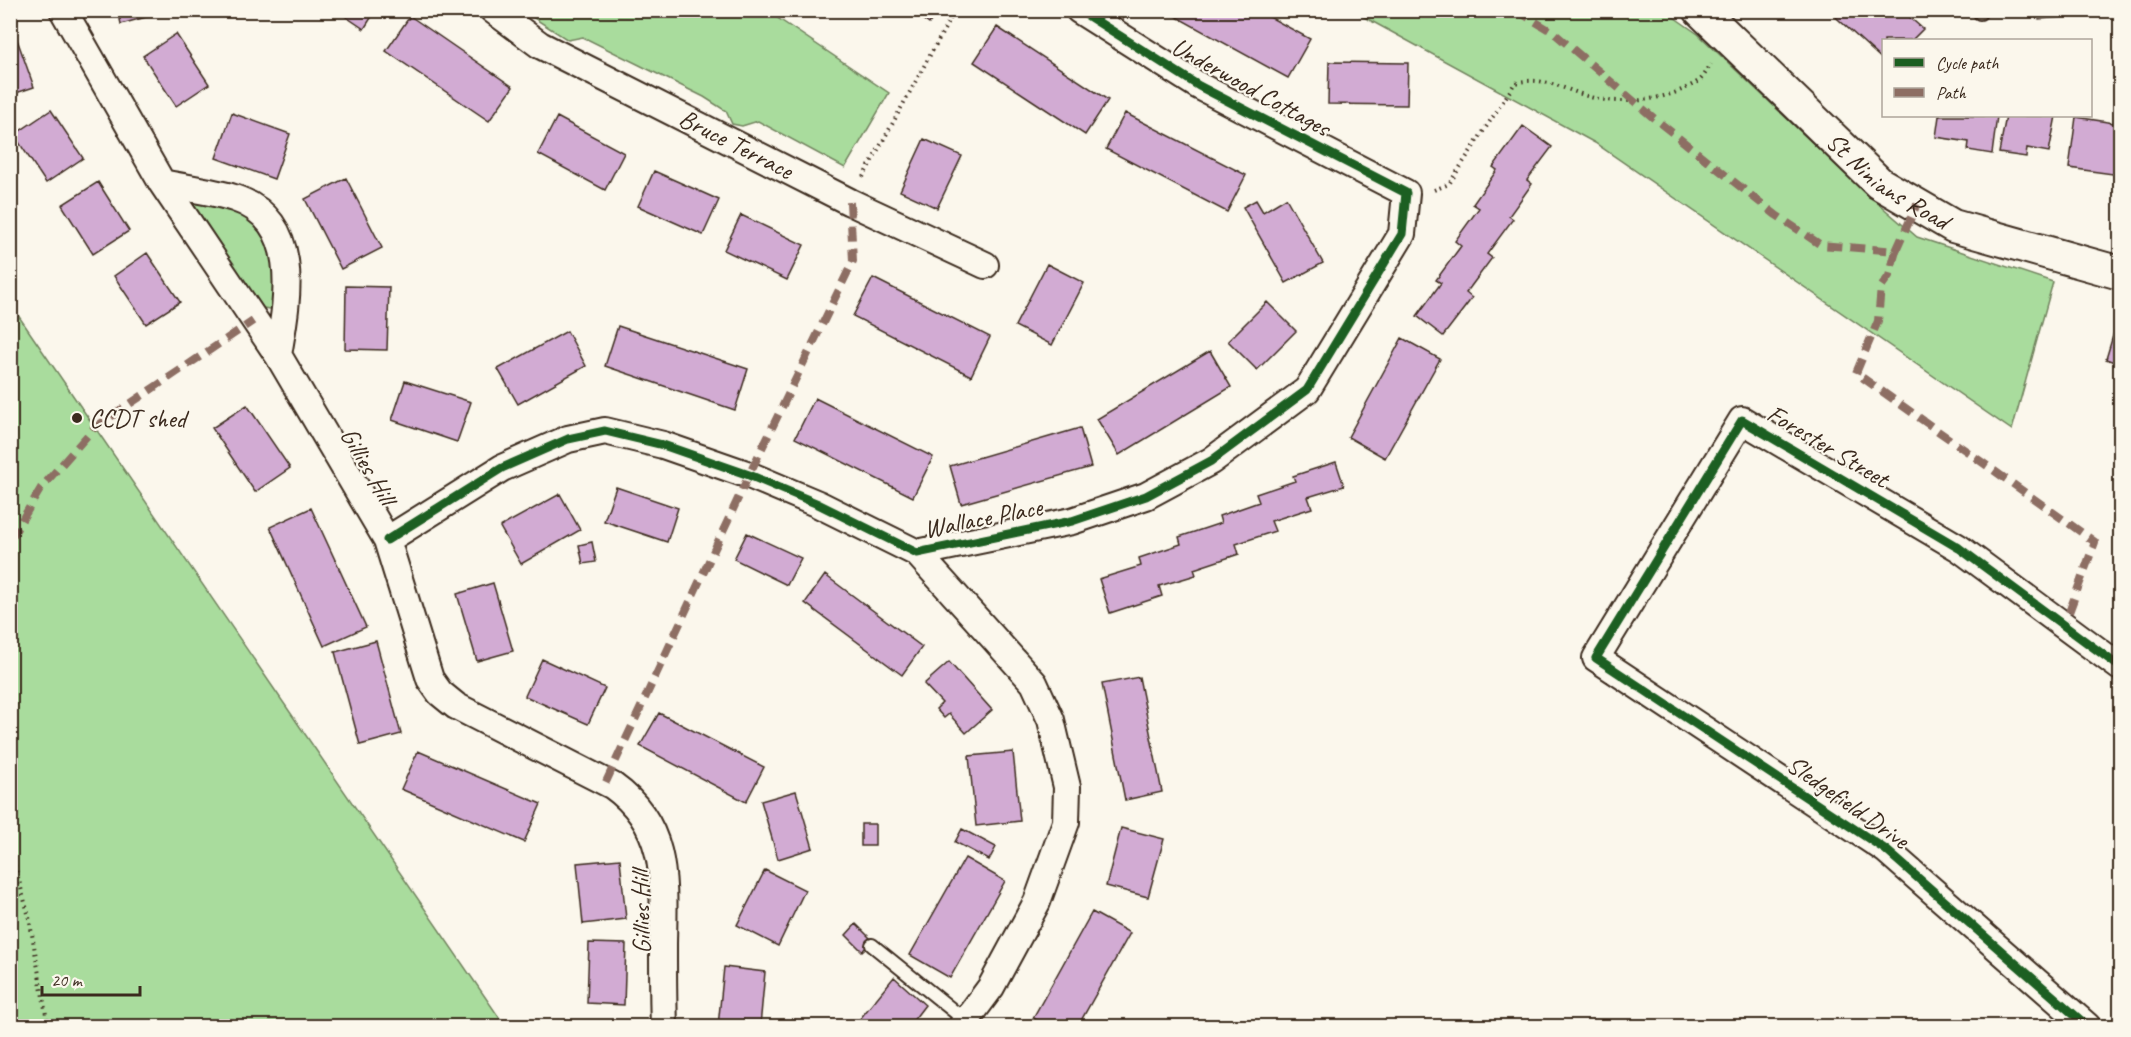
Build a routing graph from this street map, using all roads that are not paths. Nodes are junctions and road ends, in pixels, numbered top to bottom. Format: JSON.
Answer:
{"nodes":[{"id":1,"x":63,"y":10,"type":"edge"},
{"id":2,"x":493,"y":10,"type":"edge"},
{"id":3,"x":1079,"y":10,"type":"edge"},
{"id":4,"x":1700,"y":10,"type":"edge"},
{"id":5,"x":162,"y":183,"type":"junction"},
{"id":6,"x":1406,"y":193,"type":"joint"},
{"id":7,"x":985,"y":265,"type":"dead end"},
{"id":8,"x":2121,"y":273,"type":"edge"},
{"id":9,"x":278,"y":355,"type":"junction"},
{"id":10,"x":387,"y":540,"type":"junction"},
{"id":11,"x":917,"y":553,"type":"junction"},
{"id":12,"x":1596,"y":658,"type":"joint"},
{"id":13,"x":2121,"y":668,"type":"edge"},
{"id":14,"x":872,"y":945,"type":"dead end"},
{"id":15,"x":964,"y":1024,"type":"edge"},
{"id":16,"x":664,"y":1026,"type":"edge"},
{"id":17,"x":2087,"y":1026,"type":"edge"}],
"edges":[{"from":1,"to":5,"type":"street","name":"Gillies Hill"},
{"from":2,"to":7,"type":"street","name":"Bruce Terrace"},
{"from":3,"to":6,"type":"street","name":"Underwood Cottages"},
{"from":4,"to":8,"type":"street","name":"St Ninians Road"},
{"from":5,"to":9,"type":"street","name":"Gillies Hill"},
{"from":5,"to":9,"type":"street"},
{"from":6,"to":11,"type":"street","name":"Wallace Place"},
{"from":9,"to":10,"type":"street","name":"Gillies Hill"},
{"from":10,"to":11,"type":"street","name":"Wallace Place"},
{"from":10,"to":16,"type":"street","name":"Gillies Hill"},
{"from":11,"to":15,"type":"street"},
{"from":12,"to":13,"type":"street","name":"Forester Street"},
{"from":12,"to":17,"type":"street","name":"Sledgefield Drive"},
{"from":14,"to":15,"type":"lane"}]}
